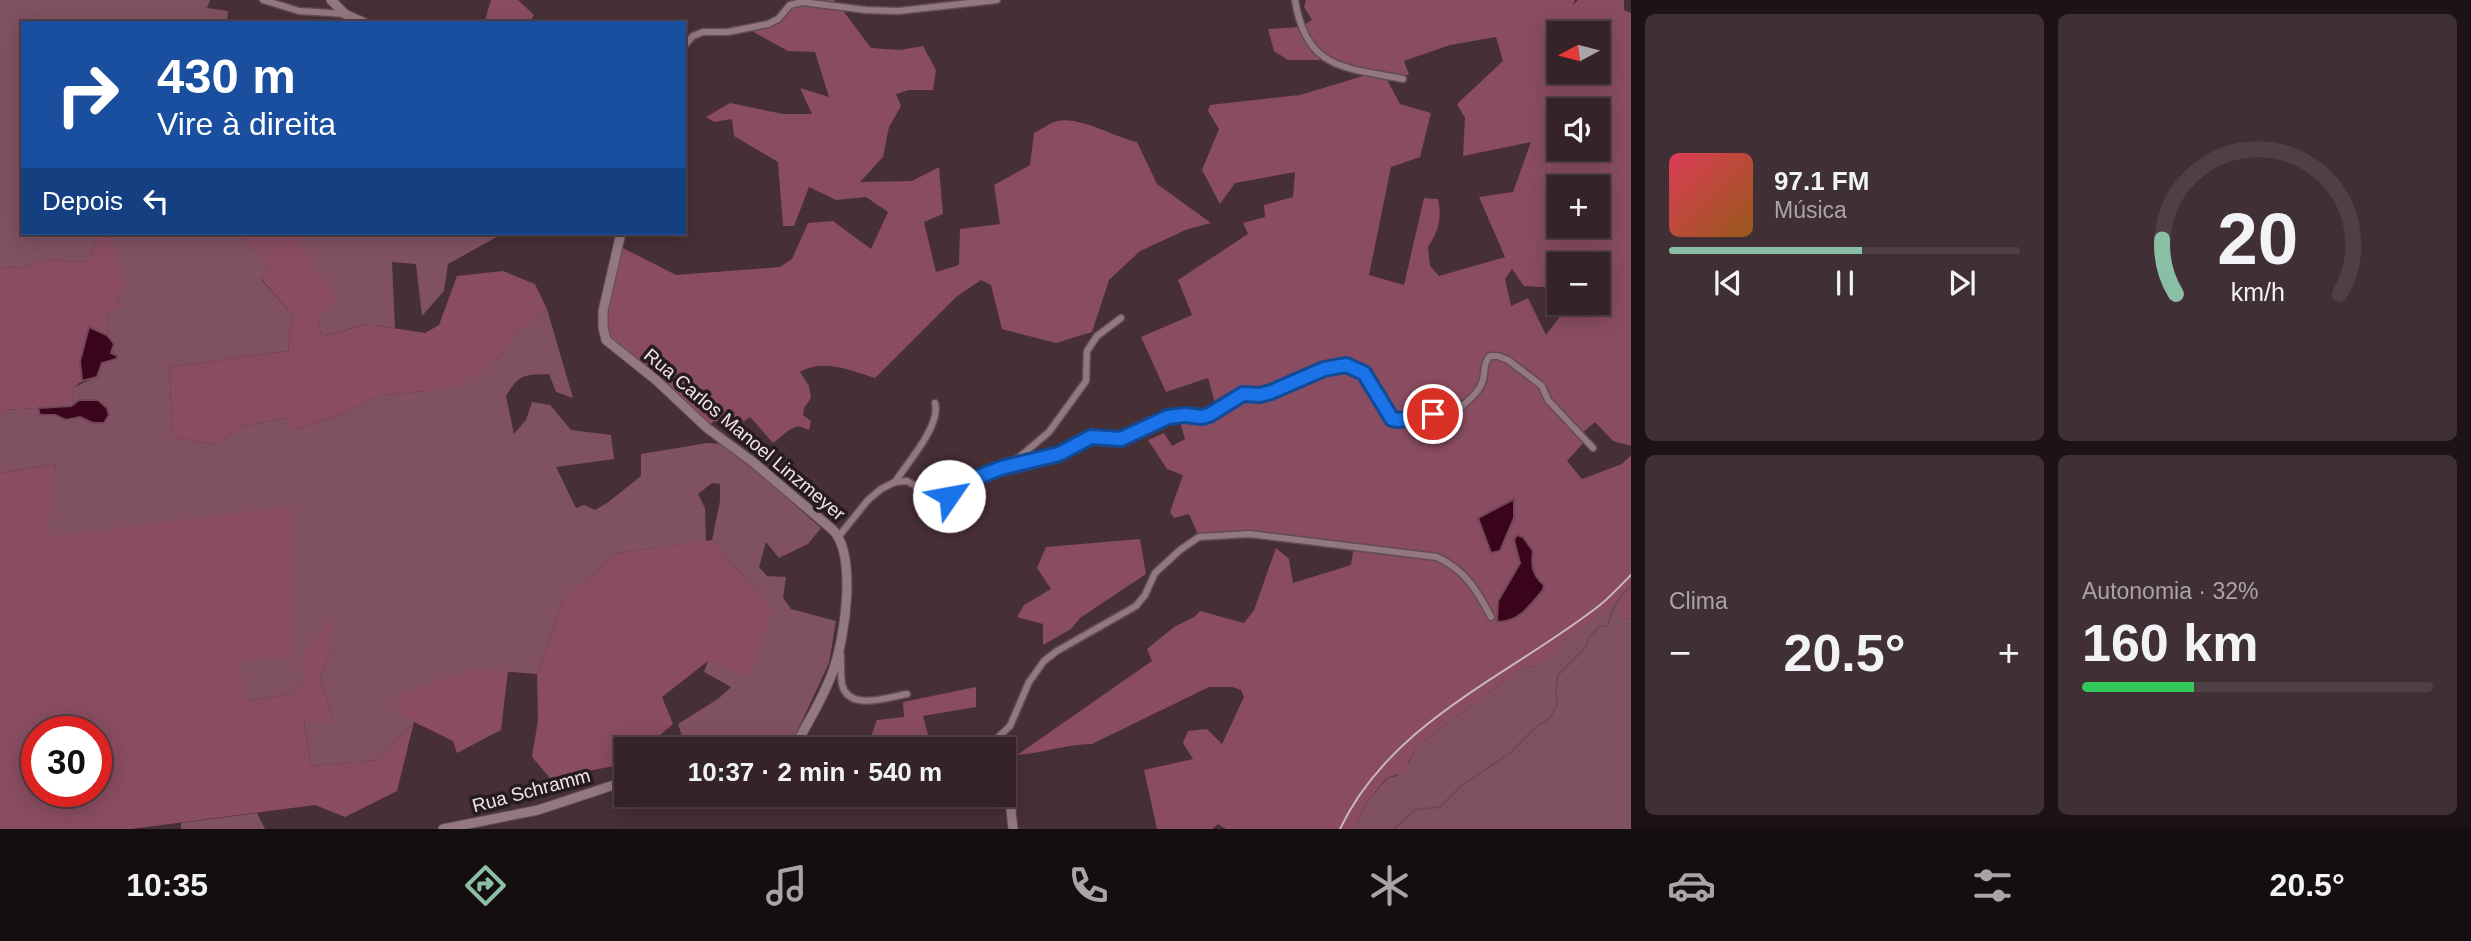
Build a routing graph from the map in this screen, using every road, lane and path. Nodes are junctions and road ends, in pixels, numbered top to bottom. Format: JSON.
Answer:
{"nodes":[{"id":1,"x":264,"y":0,"type":"edge"},
{"id":2,"x":331,"y":0,"type":"edge"},
{"id":3,"x":997,"y":0,"type":"edge"},
{"id":4,"x":1295,"y":0,"type":"edge"},
{"id":5,"x":345,"y":15,"type":"junction"},
{"id":6,"x":360,"y":21,"type":"edge"},
{"id":7,"x":686,"y":44,"type":"edge"},
{"id":8,"x":1403,"y":79,"type":"dead end"},
{"id":9,"x":621,"y":235,"type":"edge"},
{"id":10,"x":1121,"y":318,"type":"dead end"},
{"id":11,"x":935,"y":403,"type":"dead end"},
{"id":12,"x":1593,"y":448,"type":"dead end"},
{"id":13,"x":1009,"y":467,"type":"junction"},
{"id":14,"x":895,"y":482,"type":"junction"},
{"id":15,"x":839,"y":537,"type":"junction"},
{"id":16,"x":1491,"y":617,"type":"dead end"},
{"id":17,"x":840,"y":648,"type":"junction"},
{"id":18,"x":907,"y":694,"type":"dead end"},
{"id":19,"x":805,"y":737,"type":"edge"},
{"id":20,"x":999,"y":737,"type":"edge"},
{"id":21,"x":614,"y":785,"type":"edge"},
{"id":22,"x":1011,"y":807,"type":"edge"},
{"id":23,"x":443,"y":829,"type":"edge"},
{"id":24,"x":1013,"y":829,"type":"edge"}],
"edges":[{"from":1,"to":5,"type":"street"},
{"from":2,"to":5,"type":"street"},
{"from":3,"to":7,"type":"street"},
{"from":4,"to":8,"type":"street"},
{"from":5,"to":6,"type":"street"},
{"from":9,"to":15,"type":"street","name":"Rua Carlos Manoel Linzmeyer"},
{"from":10,"to":13,"type":"street"},
{"from":11,"to":14,"type":"street"},
{"from":12,"to":13,"type":"street"},
{"from":13,"to":14,"type":"street"},
{"from":14,"to":15,"type":"street"},
{"from":15,"to":17,"type":"street","name":"Rua Carlos Manoel Linzmeyer"},
{"from":16,"to":20,"type":"street"},
{"from":17,"to":18,"type":"street"},
{"from":17,"to":19,"type":"street","name":"Rua Carlos Manoel Linzmeyer"},
{"from":21,"to":23,"type":"street","name":"Rua Schramm"},
{"from":22,"to":24,"type":"street"}]}
